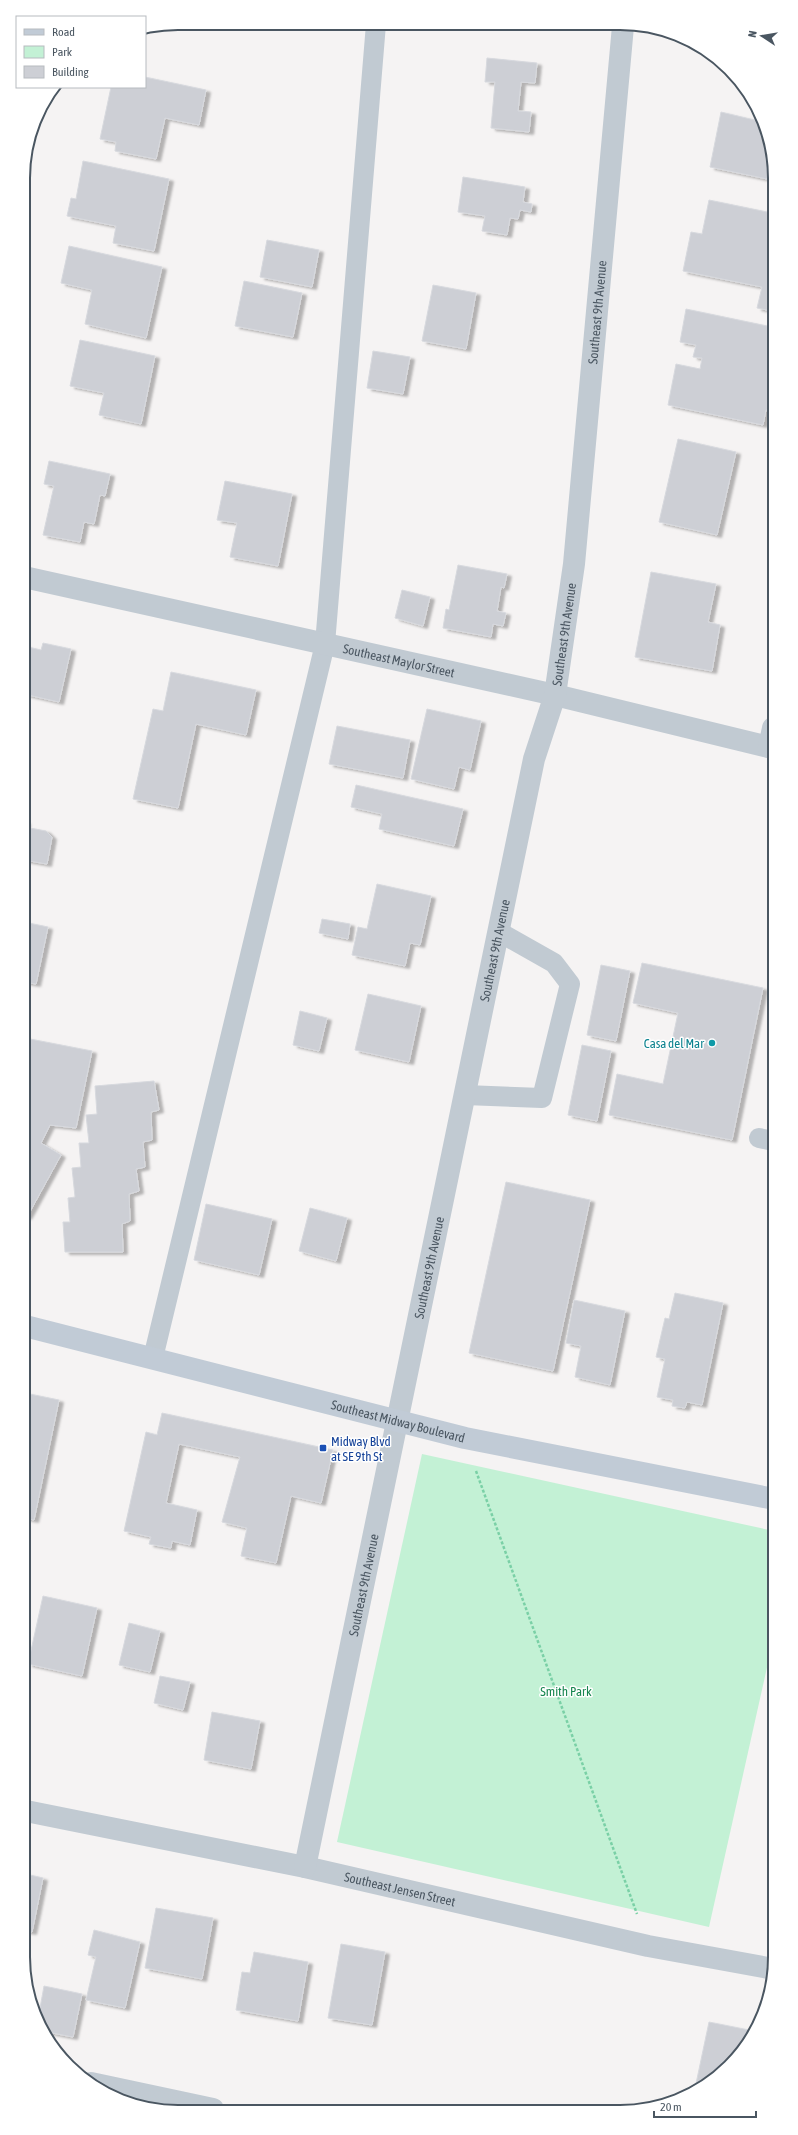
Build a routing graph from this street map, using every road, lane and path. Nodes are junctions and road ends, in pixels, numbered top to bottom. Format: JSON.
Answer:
{"nodes":[{"id":1,"x":376,"y":30,"type":"edge"},
{"id":2,"x":623,"y":30,"type":"edge"},
{"id":3,"x":30,"y":578,"type":"edge"},
{"id":4,"x":325,"y":644,"type":"junction"},
{"id":5,"x":555,"y":695,"type":"junction"},
{"id":6,"x":768,"y":740,"type":"edge"},
{"id":7,"x":499,"y":932,"type":"junction"},
{"id":8,"x":465,"y":1095,"type":"junction"},
{"id":9,"x":30,"y":1327,"type":"edge"},
{"id":10,"x":153,"y":1358,"type":"junction"},
{"id":11,"x":398,"y":1420,"type":"junction"},
{"id":12,"x":465,"y":1438,"type":"junction"},
{"id":13,"x":768,"y":1498,"type":"edge"},
{"id":14,"x":30,"y":1812,"type":"edge"},
{"id":15,"x":305,"y":1867,"type":"junction"},
{"id":16,"x":648,"y":1946,"type":"junction"},
{"id":17,"x":768,"y":1968,"type":"edge"},
{"id":18,"x":106,"y":2086,"type":"edge"},
{"id":19,"x":194,"y":2105,"type":"edge"}],
"edges":[{"from":1,"to":4,"type":"lane"},
{"from":2,"to":5,"type":"street","name":"Southeast 9th Avenue"},
{"from":3,"to":4,"type":"street","name":"Southeast Maylor Street"},
{"from":4,"to":5,"type":"street","name":"Southeast Maylor Street"},
{"from":4,"to":10,"type":"lane"},
{"from":5,"to":6,"type":"street","name":"Southeast Maylor Street"},
{"from":5,"to":7,"type":"street","name":"Southeast 9th Avenue"},
{"from":7,"to":8,"type":"street","name":"Southeast 9th Avenue"},
{"from":7,"to":8,"type":"lane"},
{"from":8,"to":11,"type":"street","name":"Southeast 9th Avenue"},
{"from":9,"to":10,"type":"street","name":"Southeast Midway Boulevard"},
{"from":10,"to":11,"type":"street","name":"Southeast Midway Boulevard"},
{"from":11,"to":12,"type":"street","name":"Southeast Midway Boulevard"},
{"from":11,"to":15,"type":"street","name":"Southeast 9th Avenue"},
{"from":12,"to":13,"type":"street","name":"Southeast Midway Boulevard"},
{"from":12,"to":16,"type":"path"},
{"from":14,"to":15,"type":"street","name":"Southeast Jensen Street"},
{"from":15,"to":16,"type":"street","name":"Southeast Jensen Street"},
{"from":16,"to":17,"type":"street","name":"Southeast Jensen Street"},
{"from":18,"to":19,"type":"street"}]}
